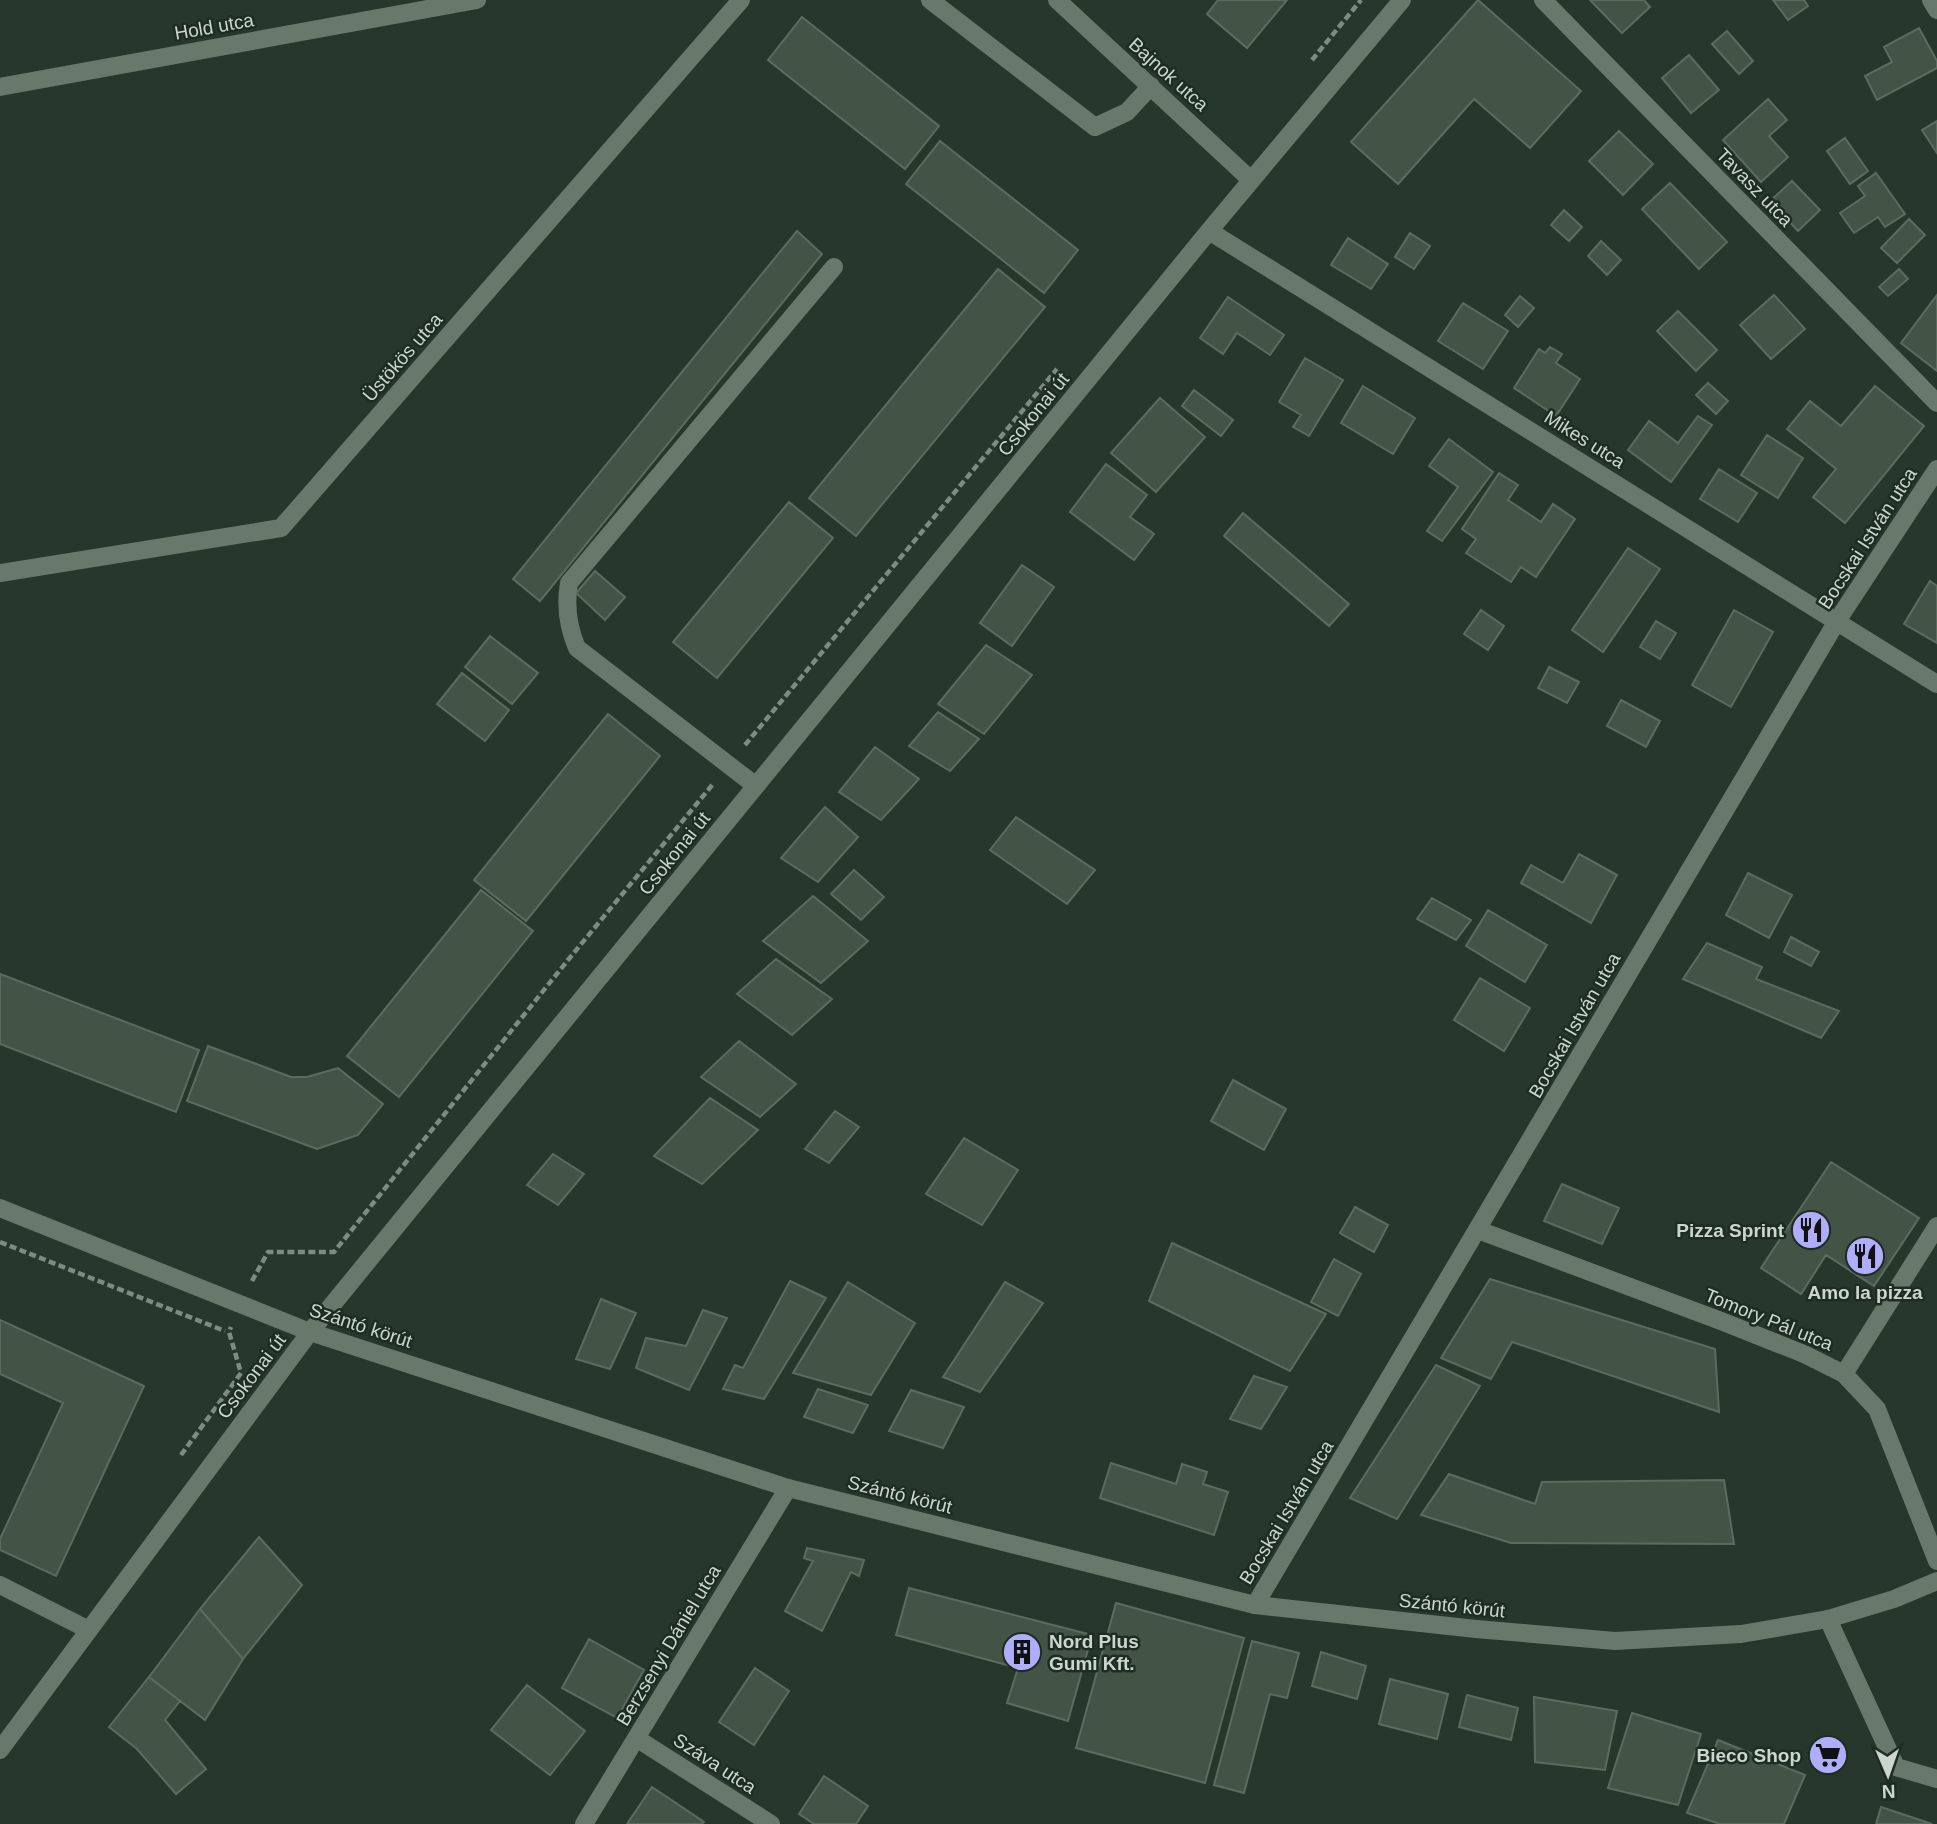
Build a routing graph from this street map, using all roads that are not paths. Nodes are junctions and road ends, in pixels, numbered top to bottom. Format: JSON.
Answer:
{"nodes":[{"id":1,"x":477,"y":0,"type":"edge"},
{"id":2,"x":741,"y":0,"type":"edge"},
{"id":3,"x":930,"y":0,"type":"edge"},
{"id":4,"x":1057,"y":0,"type":"edge"},
{"id":5,"x":1402,"y":0,"type":"edge"},
{"id":6,"x":1543,"y":0,"type":"edge"},
{"id":7,"x":1931,"y":0,"type":"edge"},
{"id":8,"x":1937,"y":10,"type":"edge"},
{"id":9,"x":1151,"y":86,"type":"junction"},
{"id":10,"x":0,"y":87,"type":"edge"},
{"id":11,"x":1251,"y":180,"type":"junction"},
{"id":12,"x":1209,"y":231,"type":"junction"},
{"id":13,"x":834,"y":267,"type":"dead end"},
{"id":14,"x":1937,"y":403,"type":"edge"},
{"id":15,"x":1937,"y":469,"type":"edge"},
{"id":16,"x":0,"y":573,"type":"edge"},
{"id":17,"x":1837,"y":621,"type":"junction"},
{"id":18,"x":1937,"y":684,"type":"edge"},
{"id":19,"x":756,"y":786,"type":"junction"},
{"id":20,"x":0,"y":1208,"type":"edge"},
{"id":21,"x":1937,"y":1226,"type":"edge"},
{"id":22,"x":1478,"y":1230,"type":"junction"},
{"id":23,"x":310,"y":1332,"type":"junction"},
{"id":24,"x":1844,"y":1374,"type":"junction"},
{"id":25,"x":788,"y":1488,"type":"junction"},
{"id":26,"x":1937,"y":1561,"type":"edge"},
{"id":27,"x":1937,"y":1581,"type":"edge"},
{"id":28,"x":0,"y":1585,"type":"edge"},
{"id":29,"x":1255,"y":1605,"type":"junction"},
{"id":30,"x":1828,"y":1619,"type":"junction"},
{"id":31,"x":89,"y":1630,"type":"junction"},
{"id":32,"x":636,"y":1738,"type":"junction"},
{"id":33,"x":0,"y":1750,"type":"edge"},
{"id":34,"x":1937,"y":1779,"type":"edge"},
{"id":35,"x":584,"y":1824,"type":"edge"},
{"id":36,"x":771,"y":1824,"type":"edge"}],
"edges":[{"from":1,"to":10,"type":"street","name":"Hold utca"},
{"from":2,"to":16,"type":"street","name":"Üstökös utca"},
{"from":3,"to":9,"type":"street"},
{"from":4,"to":9,"type":"street","name":"Bajnok utca"},
{"from":5,"to":11,"type":"street","name":"Csokonai út"},
{"from":6,"to":14,"type":"street","name":"Tavasz utca"},
{"from":7,"to":8,"type":"street"},
{"from":9,"to":11,"type":"street","name":"Bajnok utca"},
{"from":11,"to":12,"type":"street","name":"Csokonai út"},
{"from":12,"to":17,"type":"street","name":"Mikes utca"},
{"from":12,"to":19,"type":"street","name":"Csokonai út"},
{"from":13,"to":19,"type":"street"},
{"from":15,"to":17,"type":"street","name":"Bocskai István utca"},
{"from":17,"to":18,"type":"street","name":"Mikes utca"},
{"from":17,"to":22,"type":"street","name":"Bocskai István utca"},
{"from":19,"to":23,"type":"street","name":"Csokonai út"},
{"from":20,"to":23,"type":"street","name":"Szántó körút"},
{"from":21,"to":24,"type":"street"},
{"from":22,"to":24,"type":"street","name":"Tomory Pál utca"},
{"from":22,"to":29,"type":"street","name":"Bocskai István utca"},
{"from":23,"to":25,"type":"street","name":"Szántó körút"},
{"from":23,"to":31,"type":"street","name":"Csokonai út"},
{"from":24,"to":26,"type":"street","name":"Tomory Pál utca"},
{"from":25,"to":29,"type":"street","name":"Szántó körút"},
{"from":25,"to":32,"type":"street","name":"Berzsenyi Dániel utca"},
{"from":27,"to":30,"type":"street","name":"Szántó körút"},
{"from":28,"to":31,"type":"street"},
{"from":29,"to":30,"type":"street","name":"Szántó körút"},
{"from":30,"to":34,"type":"street"},
{"from":31,"to":33,"type":"street","name":"Csokonai út"},
{"from":32,"to":35,"type":"street","name":"Berzsenyi Dániel utca"},
{"from":32,"to":36,"type":"street","name":"Száva utca"}]}
